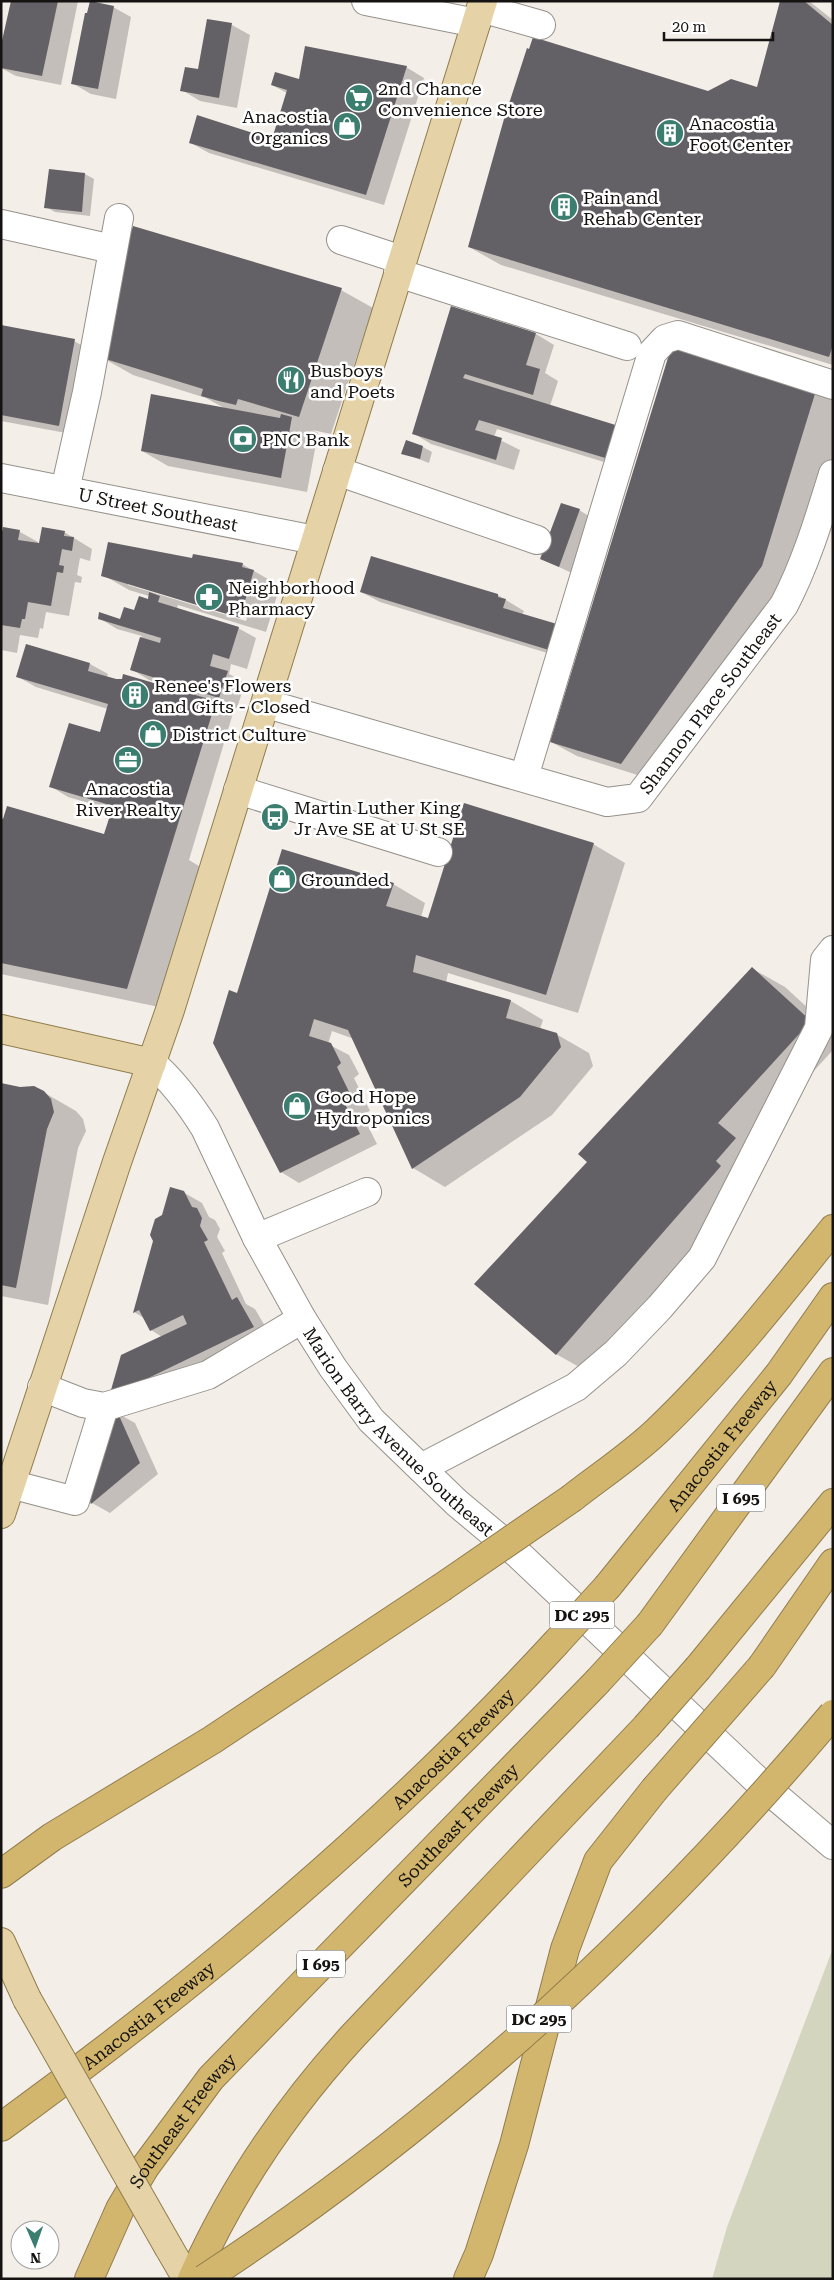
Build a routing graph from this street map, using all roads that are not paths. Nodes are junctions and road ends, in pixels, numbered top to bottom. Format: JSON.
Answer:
{"nodes":[{"id":1,"x":366,"y":1,"type":"edge"},
{"id":2,"x":480,"y":11,"type":"edge"},
{"id":3,"x":541,"y":25,"type":"dead end"},
{"id":4,"x":119,"y":218,"type":"dead end"},
{"id":5,"x":1,"y":224,"type":"edge"},
{"id":6,"x":341,"y":240,"type":"dead end"},
{"id":7,"x":112,"y":249,"type":"junction"},
{"id":8,"x":400,"y":267,"type":"junction"},
{"id":9,"x":627,"y":346,"type":"dead end"},
{"id":10,"x":833,"y":385,"type":"edge"},
{"id":11,"x":337,"y":471,"type":"junction"},
{"id":12,"x":833,"y":474,"type":"edge"},
{"id":13,"x":1,"y":478,"type":"edge"},
{"id":14,"x":65,"y":490,"type":"junction"},
{"id":15,"x":315,"y":540,"type":"junction"},
{"id":16,"x":537,"y":540,"type":"dead end"},
{"id":17,"x":267,"y":704,"type":"junction"},
{"id":18,"x":524,"y":778,"type":"junction"},
{"id":19,"x":238,"y":790,"type":"junction"},
{"id":20,"x":438,"y":852,"type":"dead end"},
{"id":21,"x":833,"y":950,"type":"edge"},
{"id":22,"x":1,"y":1029,"type":"edge"},
{"id":23,"x":152,"y":1063,"type":"junction"},
{"id":24,"x":367,"y":1192,"type":"dead end"},
{"id":25,"x":833,"y":1230,"type":"edge"},
{"id":26,"x":257,"y":1238,"type":"junction"},
{"id":27,"x":833,"y":1297,"type":"edge"},
{"id":28,"x":302,"y":1319,"type":"junction"},
{"id":29,"x":833,"y":1372,"type":"edge"},
{"id":30,"x":42,"y":1387,"type":"junction"},
{"id":31,"x":104,"y":1407,"type":"junction"},
{"id":32,"x":421,"y":1468,"type":"junction"},
{"id":33,"x":10,"y":1484,"type":"junction"},
{"id":34,"x":833,"y":1503,"type":"edge"},
{"id":35,"x":1,"y":1514,"type":"edge"},
{"id":36,"x":833,"y":1563,"type":"edge"},
{"id":37,"x":833,"y":1714,"type":"edge"},
{"id":38,"x":833,"y":1845,"type":"edge"},
{"id":39,"x":1,"y":1874,"type":"edge"},
{"id":40,"x":1,"y":1942,"type":"edge"},
{"id":41,"x":1,"y":2127,"type":"edge"},
{"id":42,"x":89,"y":2279,"type":"edge"},
{"id":43,"x":187,"y":2279,"type":"edge"},
{"id":44,"x":192,"y":2279,"type":"edge"},
{"id":45,"x":204,"y":2279,"type":"edge"},
{"id":46,"x":468,"y":2279,"type":"edge"}],
"edges":[{"from":1,"to":2,"type":"street"},
{"from":2,"to":3,"type":"street"},
{"from":2,"to":8,"type":"main road"},
{"from":4,"to":7,"type":"street"},
{"from":5,"to":7,"type":"street"},
{"from":6,"to":8,"type":"street"},
{"from":7,"to":14,"type":"street"},
{"from":8,"to":9,"type":"street"},
{"from":8,"to":11,"type":"main road"},
{"from":10,"to":18,"type":"street"},
{"from":11,"to":15,"type":"main road"},
{"from":11,"to":16,"type":"street"},
{"from":12,"to":18,"type":"street","name":"Shannon Place Southeast"},
{"from":13,"to":14,"type":"street","name":"U Street Southeast"},
{"from":14,"to":15,"type":"street","name":"U Street Southeast"},
{"from":15,"to":17,"type":"main road"},
{"from":17,"to":18,"type":"street","name":"Shannon Place Southeast"},
{"from":17,"to":19,"type":"main road"},
{"from":19,"to":20,"type":"street"},
{"from":19,"to":23,"type":"main road"},
{"from":21,"to":32,"type":"street"},
{"from":22,"to":23,"type":"main road"},
{"from":23,"to":26,"type":"street","name":"Marion Barry Avenue Southeast"},
{"from":23,"to":30,"type":"main road"},
{"from":24,"to":26,"type":"street"},
{"from":25,"to":39,"type":"highway","bridge":true},
{"from":26,"to":28,"type":"street","name":"Marion Barry Avenue Southeast"},
{"from":27,"to":41,"type":"highway","name":"Anacostia Freeway","number":"DC 295","bridge":true},
{"from":28,"to":31,"type":"street"},
{"from":28,"to":32,"type":"street","name":"Marion Barry Avenue Southeast"},
{"from":29,"to":42,"type":"highway","name":"Southeast Freeway","number":"I 695","bridge":true},
{"from":30,"to":31,"type":"street"},
{"from":30,"to":33,"type":"main road"},
{"from":31,"to":33,"type":"street"},
{"from":32,"to":38,"type":"street","name":"Marion Barry Avenue Southeast"},
{"from":33,"to":35,"type":"main road"},
{"from":34,"to":44,"type":"highway","bridge":true},
{"from":36,"to":46,"type":"highway","bridge":true},
{"from":37,"to":45,"type":"highway","number":"DC 295","bridge":true},
{"from":40,"to":43,"type":"main road","bridge":true}]}
